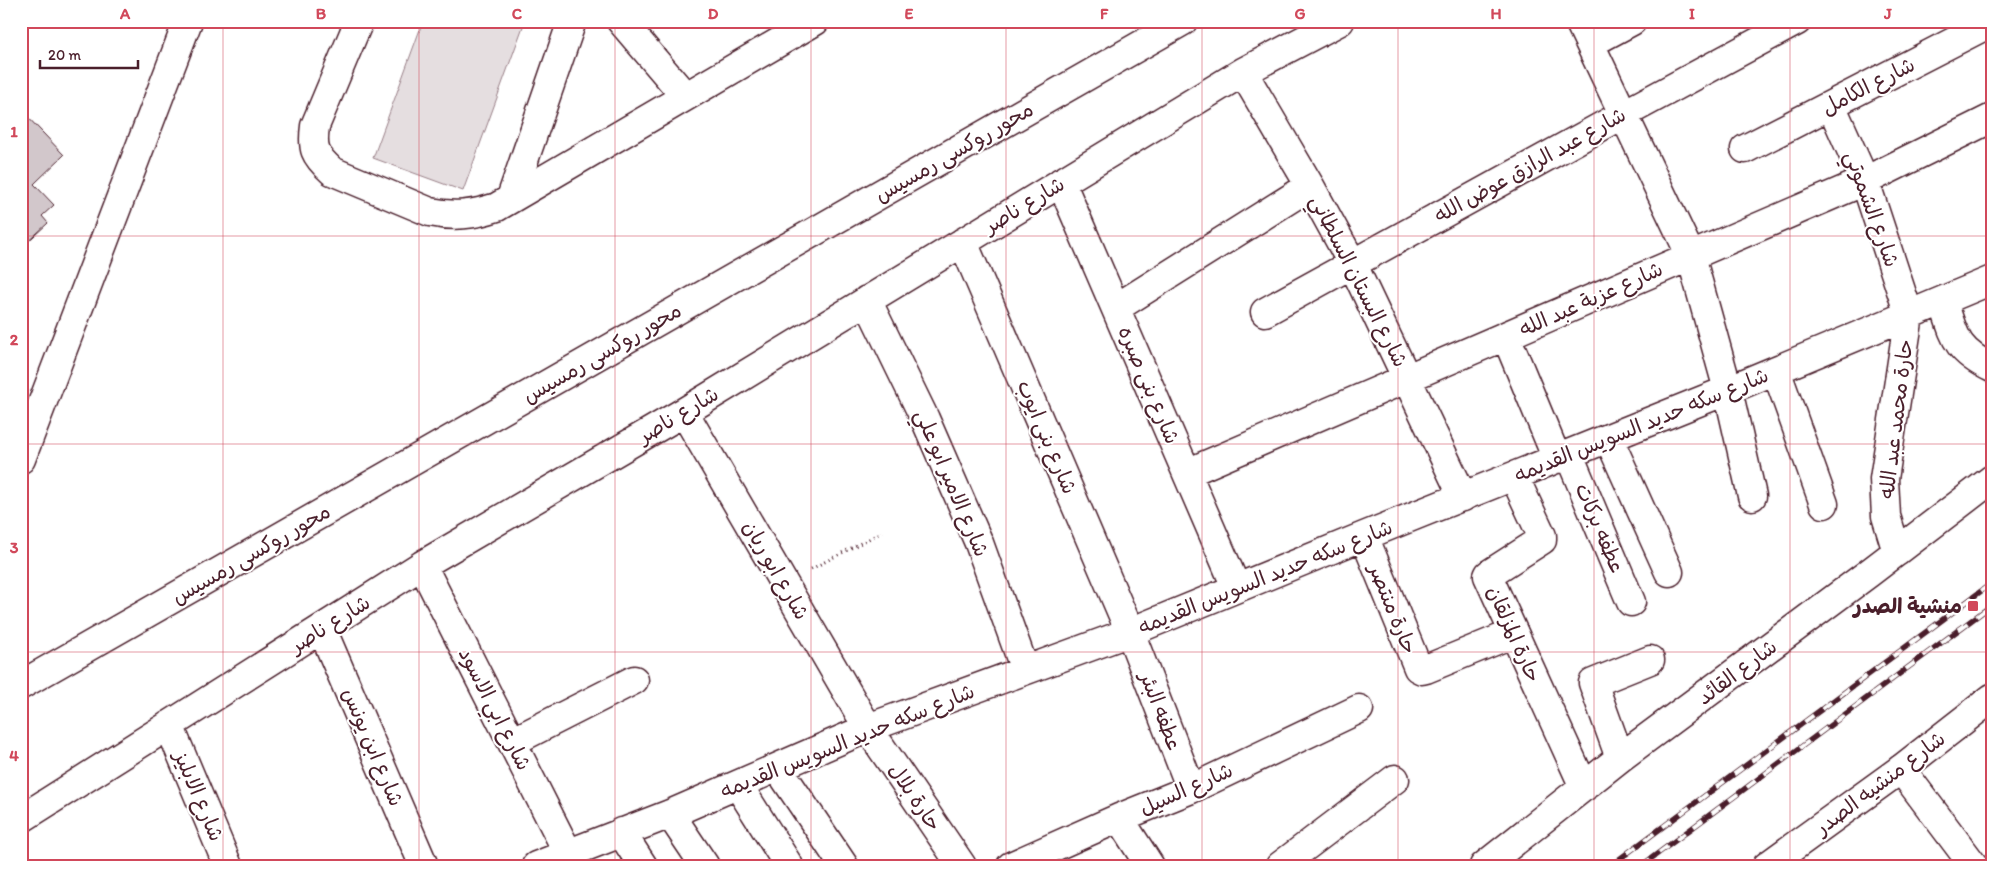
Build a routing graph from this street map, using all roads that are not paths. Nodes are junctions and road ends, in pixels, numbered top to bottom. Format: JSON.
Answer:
{"nodes":[{"id":1,"x":188,"y":21,"type":"edge"},
{"id":2,"x":359,"y":21,"type":"edge"},
{"id":3,"x":572,"y":21,"type":"edge"},
{"id":4,"x":621,"y":21,"type":"edge"},
{"id":5,"x":815,"y":21,"type":"edge"},
{"id":6,"x":1183,"y":21,"type":"edge"},
{"id":7,"x":1340,"y":21,"type":"edge"},
{"id":8,"x":1632,"y":21,"type":"edge"},
{"id":9,"x":1797,"y":21,"type":"edge"},
{"id":10,"x":1986,"y":23,"type":"edge"},
{"id":11,"x":1585,"y":32,"type":"edge"},
{"id":12,"x":1243,"y":72,"type":"junction"},
{"id":13,"x":685,"y":96,"type":"junction"},
{"id":14,"x":1831,"y":105,"type":"junction"},
{"id":15,"x":1624,"y":114,"type":"junction"},
{"id":16,"x":1992,"y":118,"type":"edge"},
{"id":17,"x":1745,"y":149,"type":"dead end"},
{"id":18,"x":1865,"y":181,"type":"junction"},
{"id":19,"x":1061,"y":182,"type":"junction"},
{"id":20,"x":1310,"y":186,"type":"junction"},
{"id":21,"x":511,"y":198,"type":"junction"},
{"id":22,"x":964,"y":242,"type":"junction"},
{"id":23,"x":1691,"y":256,"type":"junction"},
{"id":24,"x":1352,"y":263,"type":"junction"},
{"id":25,"x":1992,"y":280,"type":"edge"},
{"id":26,"x":867,"y":300,"type":"junction"},
{"id":27,"x":1943,"y":301,"type":"junction"},
{"id":28,"x":1116,"y":308,"type":"junction"},
{"id":29,"x":1265,"y":312,"type":"dead end"},
{"id":30,"x":1908,"y":315,"type":"junction"},
{"id":31,"x":1506,"y":336,"type":"junction"},
{"id":32,"x":1992,"y":368,"type":"edge"},
{"id":33,"x":1776,"y":370,"type":"junction"},
{"id":34,"x":1407,"y":376,"type":"junction"},
{"id":35,"x":1728,"y":390,"type":"junction"},
{"id":36,"x":684,"y":412,"type":"junction"},
{"id":37,"x":1609,"y":439,"type":"junction"},
{"id":38,"x":1563,"y":457,"type":"junction"},
{"id":39,"x":21,"y":459,"type":"edge"},
{"id":40,"x":1187,"y":473,"type":"junction"},
{"id":41,"x":1514,"y":476,"type":"junction"},
{"id":42,"x":1992,"y":479,"type":"edge"},
{"id":43,"x":1752,"y":496,"type":"dead end"},
{"id":44,"x":1463,"y":497,"type":"junction"},
{"id":45,"x":1824,"y":504,"type":"dead end"},
{"id":46,"x":1364,"y":536,"type":"junction"},
{"id":47,"x":1897,"y":552,"type":"junction"},
{"id":48,"x":422,"y":565,"type":"junction"},
{"id":49,"x":1669,"y":572,"type":"dead end"},
{"id":50,"x":1236,"y":587,"type":"junction"},
{"id":51,"x":1631,"y":602,"type":"dead end"},
{"id":52,"x":322,"y":629,"type":"junction"},
{"id":53,"x":1130,"y":632,"type":"junction"},
{"id":54,"x":1514,"y":633,"type":"junction"},
{"id":55,"x":1650,"y":660,"type":"dead end"},
{"id":56,"x":1025,"y":670,"type":"junction"},
{"id":57,"x":634,"y":680,"type":"dead end"},
{"id":58,"x":21,"y":685,"type":"edge"},
{"id":59,"x":1992,"y":698,"type":"edge"},
{"id":60,"x":1359,"y":709,"type":"dead end"},
{"id":61,"x":170,"y":725,"type":"junction"},
{"id":62,"x":868,"y":728,"type":"junction"},
{"id":63,"x":512,"y":742,"type":"junction"},
{"id":64,"x":1620,"y":758,"type":"junction"},
{"id":65,"x":778,"y":768,"type":"junction"},
{"id":66,"x":1901,"y":769,"type":"junction"},
{"id":67,"x":1395,"y":779,"type":"dead end"},
{"id":68,"x":738,"y":785,"type":"junction"},
{"id":69,"x":1584,"y":787,"type":"junction"},
{"id":70,"x":1191,"y":789,"type":"junction"},
{"id":71,"x":670,"y":814,"type":"junction"},
{"id":72,"x":1119,"y":818,"type":"junction"},
{"id":73,"x":21,"y":819,"type":"edge"},
{"id":74,"x":621,"y":832,"type":"junction"},
{"id":75,"x":568,"y":852,"type":"junction"},
{"id":76,"x":228,"y":866,"type":"edge"},
{"id":77,"x":424,"y":866,"type":"edge"},
{"id":78,"x":537,"y":866,"type":"edge"},
{"id":79,"x":643,"y":866,"type":"edge"},
{"id":80,"x":705,"y":866,"type":"edge"},
{"id":81,"x":789,"y":866,"type":"edge"},
{"id":82,"x":844,"y":866,"type":"edge"},
{"id":83,"x":962,"y":866,"type":"edge"},
{"id":84,"x":1011,"y":866,"type":"edge"},
{"id":85,"x":1150,"y":866,"type":"edge"},
{"id":86,"x":1280,"y":866,"type":"edge"},
{"id":87,"x":1484,"y":866,"type":"edge"},
{"id":88,"x":1767,"y":866,"type":"edge"},
{"id":89,"x":1974,"y":866,"type":"edge"}],
"edges":[{"from":1,"to":39,"type":"street"},
{"from":2,"to":21,"type":"street"},
{"from":3,"to":21,"type":"street"},
{"from":4,"to":13,"type":"street"},
{"from":5,"to":13,"type":"street"},
{"from":6,"to":58,"type":"street","name":"محور روكسى رمسيس"},
{"from":7,"to":12,"type":"street","name":"شارع ناصر"},
{"from":8,"to":11,"type":"street"},
{"from":9,"to":15,"type":"street","name":"شارع عبد الرازق عوض الله"},
{"from":10,"to":14,"type":"street","name":"شارع الكامل"},
{"from":11,"to":15,"type":"street"},
{"from":12,"to":19,"type":"street","name":"شارع ناصر"},
{"from":12,"to":20,"type":"street","name":"شارع البستان السلطاني"},
{"from":13,"to":21,"type":"street"},
{"from":14,"to":17,"type":"street","name":"شارع الكامل"},
{"from":14,"to":18,"type":"street","name":"شارع الشموتي"},
{"from":15,"to":23,"type":"street"},
{"from":15,"to":24,"type":"street","name":"شارع عبد الرازق عوض الله"},
{"from":16,"to":18,"type":"street","name":"شارع عزبة عبد الله"},
{"from":18,"to":23,"type":"street","name":"شارع عزبة عبد الله"},
{"from":18,"to":30,"type":"street","name":"شارع الشموتي"},
{"from":19,"to":22,"type":"street","name":"شارع ناصر"},
{"from":19,"to":28,"type":"street","name":"شارع بنى صبره"},
{"from":20,"to":24,"type":"street","name":"شارع البستان السلطاني"},
{"from":20,"to":28,"type":"street"},
{"from":22,"to":26,"type":"street","name":"شارع ناصر"},
{"from":22,"to":53,"type":"street","name":"شارع بنى ايوب"},
{"from":23,"to":31,"type":"street","name":"شارع عزبة عبد الله"},
{"from":23,"to":35,"type":"street"},
{"from":24,"to":29,"type":"street","name":"شارع عبد الرازق عوض الله"},
{"from":24,"to":34,"type":"street","name":"شارع البستان السلطاني"},
{"from":25,"to":27,"type":"street","name":"شارع سكه حديد السويس القديمه"},
{"from":26,"to":36,"type":"street","name":"شارع ناصر"},
{"from":26,"to":56,"type":"street","name":"شارع الامير ابو علي"},
{"from":27,"to":30,"type":"street","name":"شارع سكه حديد السويس القديمه"},
{"from":27,"to":32,"type":"street"},
{"from":28,"to":40,"type":"street","name":"شارع بنى صبره"},
{"from":30,"to":33,"type":"street","name":"شارع سكه حديد السويس القديمه"},
{"from":30,"to":47,"type":"street","name":"حارة محمد عبد الله"},
{"from":31,"to":34,"type":"street","name":"شارع عزبة عبد الله"},
{"from":31,"to":38,"type":"street","name":"عطفه بركات"},
{"from":33,"to":35,"type":"street","name":"شارع سكه حديد السويس القديمه"},
{"from":33,"to":45,"type":"street"},
{"from":34,"to":40,"type":"street","name":"شارع عزبة عبد الله"},
{"from":34,"to":44,"type":"street","name":"شارع البستان السلطاني"},
{"from":35,"to":37,"type":"street","name":"شارع سكه حديد السويس القديمه"},
{"from":35,"to":43,"type":"street"},
{"from":36,"to":48,"type":"street","name":"شارع ناصر"},
{"from":36,"to":62,"type":"street","name":"شارع ابو ريان"},
{"from":37,"to":38,"type":"street","name":"شارع سكه حديد السويس القديمه"},
{"from":37,"to":49,"type":"street"},
{"from":38,"to":41,"type":"street","name":"شارع سكه حديد السويس القديمه"},
{"from":38,"to":51,"type":"street","name":"عطفه بركات"},
{"from":40,"to":50,"type":"street","name":"شارع بنى صبره"},
{"from":41,"to":44,"type":"street","name":"شارع سكه حديد السويس القديمه"},
{"from":41,"to":54,"type":"street","name":"حارة المزلقان"},
{"from":42,"to":47,"type":"street","name":"شارع القائد"},
{"from":44,"to":46,"type":"street","name":"شارع سكه حديد السويس القديمه"},
{"from":46,"to":50,"type":"street","name":"شارع سكه حديد السويس القديمه"},
{"from":46,"to":54,"type":"street","name":"حارة منتصر"},
{"from":47,"to":64,"type":"street","name":"شارع القائد"},
{"from":48,"to":52,"type":"street","name":"شارع ناصر"},
{"from":48,"to":63,"type":"street","name":"شارع ابي الاسود"},
{"from":50,"to":53,"type":"street","name":"شارع سكه حديد السويس القديمه"},
{"from":52,"to":61,"type":"street","name":"شارع ناصر"},
{"from":52,"to":77,"type":"street","name":"شارع ابن يونس"},
{"from":53,"to":56,"type":"street","name":"شارع سكه حديد السويس القديمه"},
{"from":53,"to":70,"type":"street","name":"عطفه البئر"},
{"from":54,"to":69,"type":"street","name":"حارة المزلقان"},
{"from":55,"to":64,"type":"street"},
{"from":56,"to":62,"type":"street","name":"شارع سكه حديد السويس القديمه"},
{"from":57,"to":63,"type":"street"},
{"from":59,"to":66,"type":"street","name":"شارع منشيه الصدر"},
{"from":60,"to":70,"type":"street","name":"شارع السيل"},
{"from":61,"to":73,"type":"street","name":"شارع ناصر"},
{"from":61,"to":76,"type":"street","name":"شارع الابليز"},
{"from":62,"to":65,"type":"street","name":"شارع سكه حديد السويس القديمه"},
{"from":62,"to":83,"type":"street","name":"حارة بلال"},
{"from":63,"to":75,"type":"street","name":"شارع ابي الاسود"},
{"from":64,"to":69,"type":"street","name":"شارع القائد"},
{"from":65,"to":68,"type":"street","name":"شارع سكه حديد السويس القديمه"},
{"from":65,"to":82,"type":"street"},
{"from":66,"to":88,"type":"street","name":"شارع منشيه الصدر"},
{"from":66,"to":89,"type":"street"},
{"from":67,"to":86,"type":"street"},
{"from":68,"to":71,"type":"street","name":"شارع سكه حديد السويس القديمه"},
{"from":68,"to":81,"type":"street"},
{"from":69,"to":87,"type":"street","name":"شارع القائد"},
{"from":70,"to":72,"type":"street","name":"شارع السيل"},
{"from":71,"to":74,"type":"street","name":"شارع سكه حديد السويس القديمه"},
{"from":71,"to":80,"type":"street"},
{"from":72,"to":84,"type":"street","name":"شارع السيل"},
{"from":72,"to":85,"type":"street"},
{"from":74,"to":75,"type":"street","name":"شارع سكه حديد السويس القديمه"},
{"from":74,"to":79,"type":"street"},
{"from":75,"to":78,"type":"street","name":"شارع سكه حديد السويس القديمه"}]}
